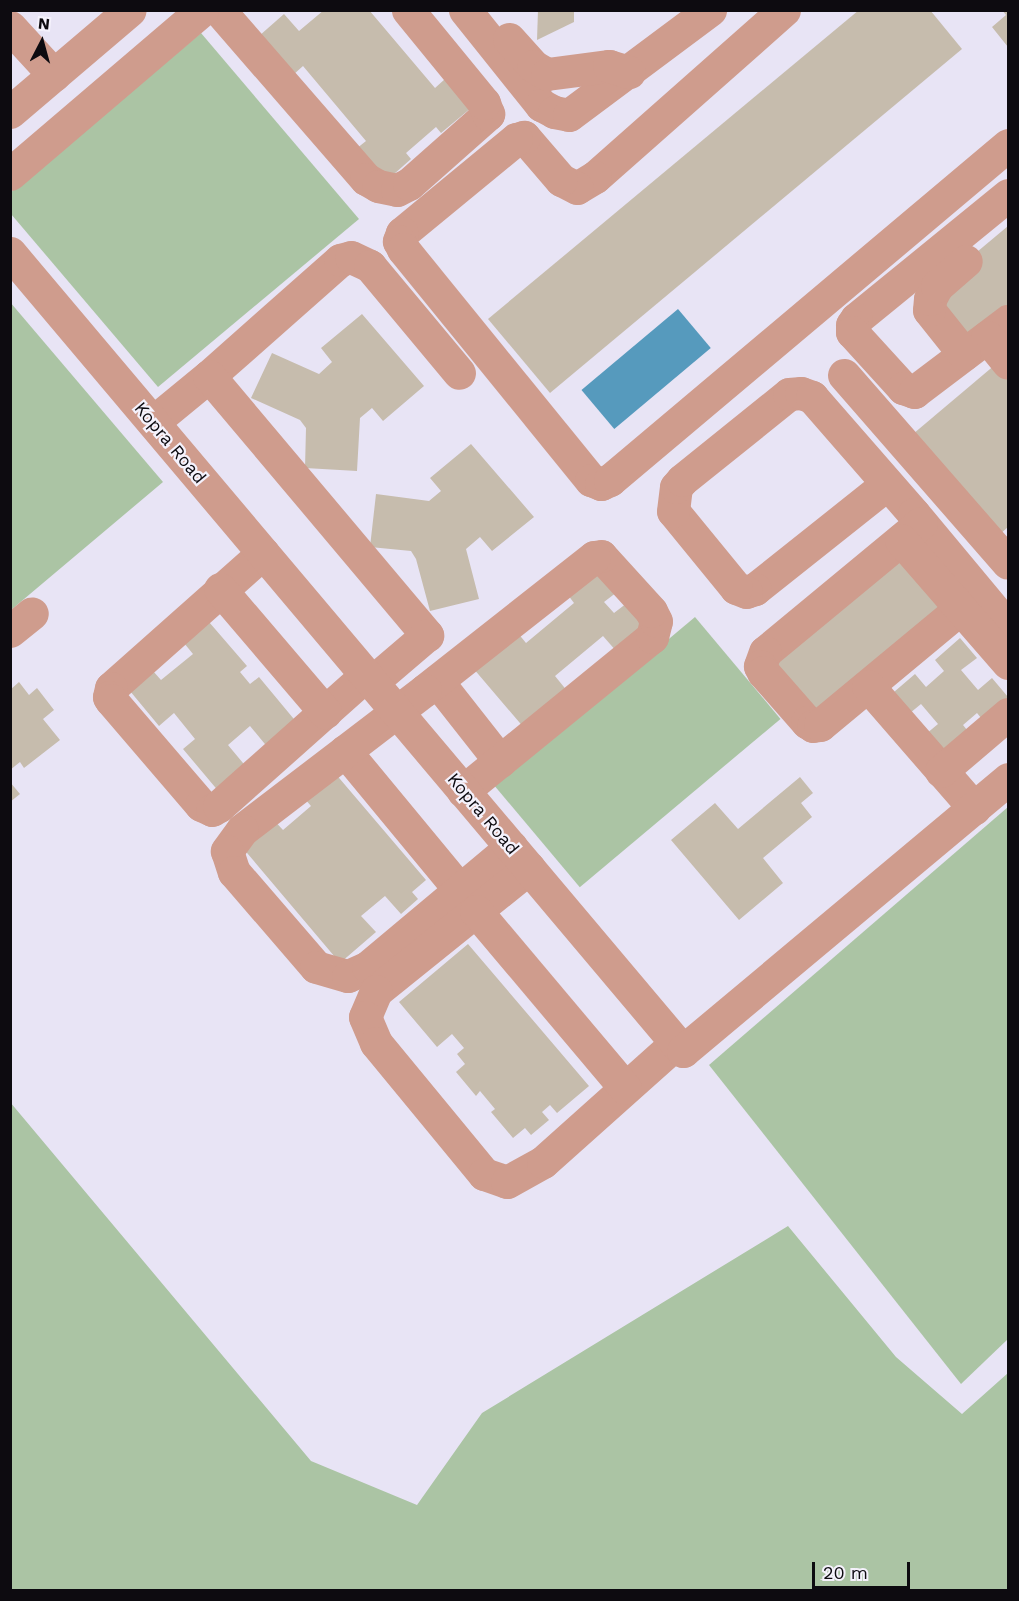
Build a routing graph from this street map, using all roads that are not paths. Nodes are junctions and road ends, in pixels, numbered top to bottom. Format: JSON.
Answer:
{"nodes":[{"id":1,"x":130,"y":10,"type":"edge"},
{"id":2,"x":202,"y":10,"type":"edge"},
{"id":3,"x":219,"y":10,"type":"edge"},
{"id":4,"x":408,"y":10,"type":"edge"},
{"id":5,"x":465,"y":10,"type":"edge"},
{"id":6,"x":484,"y":10,"type":"edge"},
{"id":7,"x":710,"y":10,"type":"edge"},
{"id":8,"x":784,"y":10,"type":"edge"},
{"id":9,"x":10,"y":27,"type":"edge"},
{"id":10,"x":629,"y":72,"type":"junction"},
{"id":11,"x":54,"y":75,"type":"junction"},
{"id":12,"x":10,"y":112,"type":"edge"},
{"id":13,"x":1008,"y":145,"type":"edge"},
{"id":14,"x":10,"y":174,"type":"edge"},
{"id":15,"x":1008,"y":195,"type":"edge"},
{"id":16,"x":10,"y":253,"type":"edge"},
{"id":17,"x":966,"y":261,"type":"dead end"},
{"id":18,"x":987,"y":337,"type":"edge"},
{"id":19,"x":1008,"y":363,"type":"edge"},
{"id":20,"x":459,"y":373,"type":"dead end"},
{"id":21,"x":844,"y":375,"type":"dead end"},
{"id":22,"x":209,"y":376,"type":"junction"},
{"id":23,"x":153,"y":422,"type":"junction"},
{"id":24,"x":887,"y":484,"type":"junction"},
{"id":25,"x":912,"y":526,"type":"junction"},
{"id":26,"x":263,"y":553,"type":"junction"},
{"id":27,"x":1008,"y":563,"type":"edge"},
{"id":28,"x":220,"y":589,"type":"junction"},
{"id":29,"x":961,"y":608,"type":"junction"},
{"id":30,"x":1008,"y":627,"type":"edge"},
{"id":31,"x":1008,"y":663,"type":"edge"},
{"id":32,"x":369,"y":678,"type":"junction"},
{"id":33,"x":437,"y":681,"type":"junction"},
{"id":34,"x":868,"y":686,"type":"junction"},
{"id":35,"x":325,"y":712,"type":"junction"},
{"id":36,"x":397,"y":712,"type":"junction"},
{"id":37,"x":1008,"y":714,"type":"edge"},
{"id":38,"x":345,"y":751,"type":"junction"},
{"id":39,"x":500,"y":761,"type":"junction"},
{"id":40,"x":941,"y":771,"type":"junction"},
{"id":41,"x":1008,"y":779,"type":"edge"},
{"id":42,"x":463,"y":791,"type":"junction"},
{"id":43,"x":974,"y":808,"type":"junction"},
{"id":44,"x":520,"y":858,"type":"junction"},
{"id":45,"x":468,"y":901,"type":"junction"},
{"id":46,"x":676,"y":1043,"type":"junction"},
{"id":47,"x":625,"y":1088,"type":"junction"}],
"edges":[{"from":1,"to":11,"type":"street"},
{"from":2,"to":14,"type":"street"},
{"from":3,"to":4,"type":"street"},
{"from":5,"to":10,"type":"street"},
{"from":6,"to":10,"type":"street"},
{"from":7,"to":10,"type":"street"},
{"from":8,"to":13,"type":"street"},
{"from":9,"to":11,"type":"street"},
{"from":11,"to":12,"type":"street"},
{"from":15,"to":18,"type":"street"},
{"from":16,"to":23,"type":"street","name":"Kopra Road"},
{"from":17,"to":18,"type":"street"},
{"from":18,"to":19,"type":"street"},
{"from":20,"to":22,"type":"street"},
{"from":21,"to":27,"type":"street"},
{"from":22,"to":23,"type":"street"},
{"from":22,"to":32,"type":"street"},
{"from":23,"to":26,"type":"street","name":"Kopra Road"},
{"from":24,"to":24,"type":"street"},
{"from":24,"to":25,"type":"street"},
{"from":25,"to":29,"type":"street"},
{"from":25,"to":30,"type":"street"},
{"from":25,"to":34,"type":"street"},
{"from":26,"to":28,"type":"street"},
{"from":26,"to":32,"type":"street","name":"Kopra Road"},
{"from":28,"to":35,"type":"street"},
{"from":28,"to":35,"type":"street"},
{"from":29,"to":31,"type":"street"},
{"from":29,"to":34,"type":"street"},
{"from":32,"to":35,"type":"street"},
{"from":32,"to":36,"type":"street","name":"Kopra Road"},
{"from":33,"to":36,"type":"street"},
{"from":33,"to":39,"type":"street"},
{"from":33,"to":39,"type":"street"},
{"from":34,"to":40,"type":"street"},
{"from":36,"to":38,"type":"street"},
{"from":36,"to":42,"type":"street","name":"Kopra Road"},
{"from":37,"to":40,"type":"street"},
{"from":38,"to":45,"type":"street"},
{"from":38,"to":45,"type":"street"},
{"from":39,"to":42,"type":"street"},
{"from":40,"to":43,"type":"street"},
{"from":41,"to":43,"type":"street"},
{"from":42,"to":44,"type":"street","name":"Kopra Road"},
{"from":43,"to":46,"type":"street"},
{"from":44,"to":45,"type":"street"},
{"from":44,"to":46,"type":"street","name":"Kopra Road"},
{"from":45,"to":47,"type":"street"},
{"from":45,"to":47,"type":"street"},
{"from":46,"to":47,"type":"street"}]}
